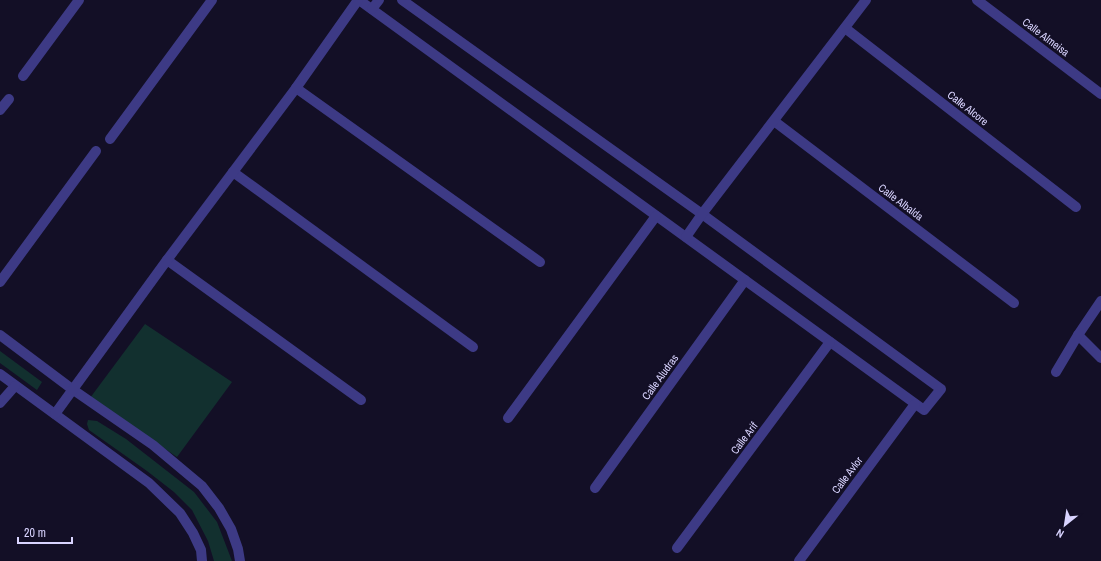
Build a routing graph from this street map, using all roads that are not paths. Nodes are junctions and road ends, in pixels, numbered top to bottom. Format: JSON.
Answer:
{"nodes":[{"id":1,"x":79,"y":0,"type":"edge"},
{"id":2,"x":212,"y":0,"type":"edge"},
{"id":3,"x":359,"y":0,"type":"edge"},
{"id":4,"x":379,"y":0,"type":"edge"},
{"id":5,"x":402,"y":0,"type":"edge"},
{"id":6,"x":866,"y":0,"type":"edge"},
{"id":7,"x":977,"y":0,"type":"edge"},
{"id":8,"x":372,"y":9,"type":"junction"},
{"id":9,"x":845,"y":28,"type":"junction"},
{"id":10,"x":24,"y":76,"type":"dead end"},
{"id":11,"x":296,"y":88,"type":"junction"},
{"id":12,"x":1101,"y":94,"type":"edge"},
{"id":13,"x":9,"y":99,"type":"dead end"},
{"id":14,"x":0,"y":110,"type":"edge"},
{"id":15,"x":774,"y":121,"type":"junction"},
{"id":16,"x":110,"y":139,"type":"dead end"},
{"id":17,"x":96,"y":151,"type":"dead end"},
{"id":18,"x":233,"y":172,"type":"junction"},
{"id":19,"x":1076,"y":207,"type":"dead end"},
{"id":20,"x":702,"y":214,"type":"junction"},
{"id":21,"x":656,"y":216,"type":"junction"},
{"id":22,"x":686,"y":238,"type":"junction"},
{"id":23,"x":167,"y":260,"type":"junction"},
{"id":24,"x":540,"y":262,"type":"dead end"},
{"id":25,"x":745,"y":280,"type":"junction"},
{"id":26,"x":0,"y":282,"type":"edge"},
{"id":27,"x":1101,"y":301,"type":"edge"},
{"id":28,"x":1014,"y":303,"type":"dead end"},
{"id":29,"x":0,"y":335,"type":"edge"},
{"id":30,"x":1078,"y":335,"type":"junction"},
{"id":31,"x":830,"y":342,"type":"junction"},
{"id":32,"x":473,"y":347,"type":"dead end"},
{"id":33,"x":1101,"y":358,"type":"edge"},
{"id":34,"x":1056,"y":372,"type":"dead end"},
{"id":35,"x":0,"y":374,"type":"edge"},
{"id":36,"x":15,"y":386,"type":"junction"},
{"id":37,"x":72,"y":389,"type":"junction"},
{"id":38,"x":361,"y":400,"type":"dead end"},
{"id":39,"x":0,"y":403,"type":"edge"},
{"id":40,"x":916,"y":404,"type":"junction"},
{"id":41,"x":55,"y":414,"type":"junction"},
{"id":42,"x":508,"y":418,"type":"dead end"},
{"id":43,"x":595,"y":488,"type":"dead end"},
{"id":44,"x":677,"y":548,"type":"dead end"},
{"id":45,"x":202,"y":561,"type":"edge"},
{"id":46,"x":240,"y":561,"type":"edge"},
{"id":47,"x":799,"y":561,"type":"edge"}],
"edges":[{"from":1,"to":10,"type":"street"},
{"from":2,"to":16,"type":"street"},
{"from":3,"to":8,"type":"street"},
{"from":3,"to":11,"type":"street"},
{"from":4,"to":8,"type":"street"},
{"from":5,"to":20,"type":"street"},
{"from":6,"to":9,"type":"street"},
{"from":7,"to":12,"type":"street","name":"Calle Almeisa"},
{"from":8,"to":21,"type":"street"},
{"from":9,"to":15,"type":"street"},
{"from":9,"to":19,"type":"street","name":"Calle Alcore"},
{"from":11,"to":18,"type":"street"},
{"from":11,"to":24,"type":"street"},
{"from":13,"to":14,"type":"street"},
{"from":15,"to":20,"type":"street"},
{"from":15,"to":28,"type":"street","name":"Calle Albalda"},
{"from":17,"to":26,"type":"street"},
{"from":18,"to":23,"type":"street"},
{"from":18,"to":32,"type":"street"},
{"from":20,"to":22,"type":"street"},
{"from":20,"to":40,"type":"street"},
{"from":21,"to":22,"type":"street"},
{"from":21,"to":42,"type":"street"},
{"from":22,"to":25,"type":"street"},
{"from":23,"to":37,"type":"street"},
{"from":23,"to":38,"type":"street"},
{"from":25,"to":31,"type":"street"},
{"from":25,"to":43,"type":"street","name":"Calle Aludras"},
{"from":27,"to":30,"type":"street"},
{"from":29,"to":37,"type":"street"},
{"from":30,"to":33,"type":"street"},
{"from":30,"to":34,"type":"street"},
{"from":31,"to":40,"type":"street"},
{"from":31,"to":44,"type":"street","name":"Calle Arif"},
{"from":35,"to":36,"type":"street"},
{"from":36,"to":39,"type":"street"},
{"from":36,"to":41,"type":"street"},
{"from":37,"to":41,"type":"street"},
{"from":37,"to":46,"type":"street"},
{"from":40,"to":47,"type":"street","name":"Calle Avlor"},
{"from":41,"to":45,"type":"street"}]}
